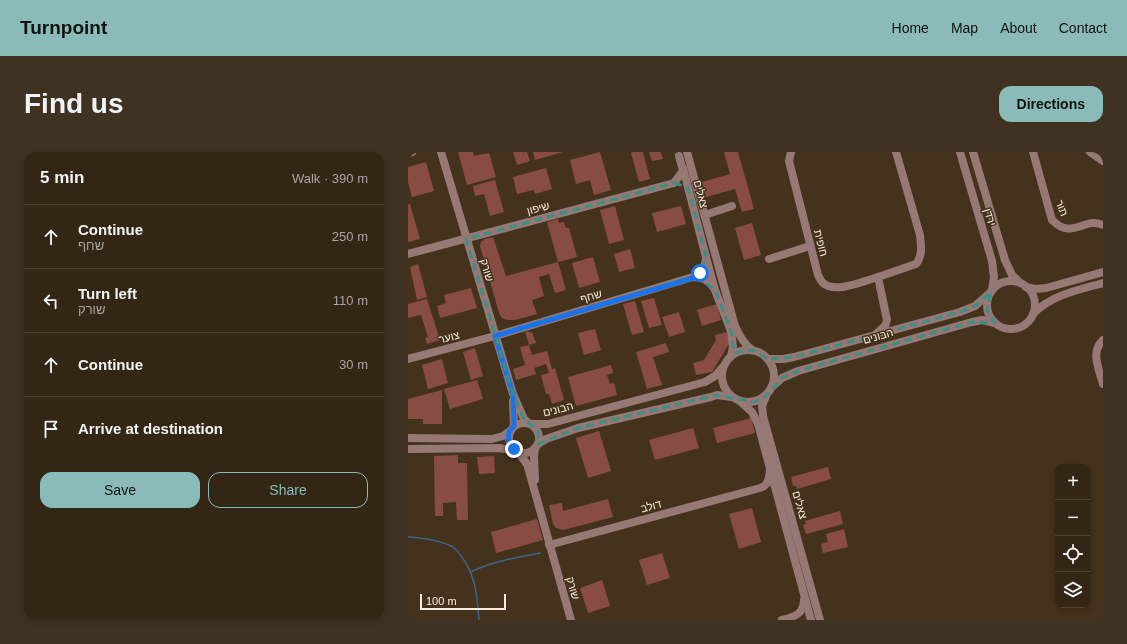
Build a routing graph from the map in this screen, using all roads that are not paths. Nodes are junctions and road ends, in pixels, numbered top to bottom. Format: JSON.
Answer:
{"nodes":[{"id":1,"x":412,"y":152,"type":"edge"},
{"id":2,"x":441,"y":152,"type":"edge"},
{"id":3,"x":687,"y":152,"type":"edge"},
{"id":4,"x":791,"y":152,"type":"edge"},
{"id":5,"x":896,"y":152,"type":"edge"},
{"id":6,"x":960,"y":152,"type":"edge"},
{"id":7,"x":973,"y":152,"type":"edge"},
{"id":8,"x":1033,"y":152,"type":"edge"},
{"id":9,"x":1090,"y":152,"type":"edge"},
{"id":10,"x":408,"y":153,"type":"edge"},
{"id":11,"x":679,"y":154,"type":"edge"},
{"id":12,"x":1103,"y":161,"type":"edge"},
{"id":13,"x":674,"y":183,"type":"junction"},
{"id":14,"x":690,"y":194,"type":"junction"},
{"id":15,"x":732,"y":206,"type":"dead end"},
{"id":16,"x":705,"y":215,"type":"junction"},
{"id":17,"x":1103,"y":225,"type":"edge"},
{"id":18,"x":466,"y":239,"type":"junction"},
{"id":19,"x":810,"y":246,"type":"junction"},
{"id":20,"x":408,"y":254,"type":"edge"},
{"id":21,"x":706,"y":258,"type":"junction"},
{"id":22,"x":769,"y":259,"type":"dead end"},
{"id":23,"x":1103,"y":272,"type":"edge"},
{"id":24,"x":878,"y":277,"type":"junction"},
{"id":25,"x":693,"y":278,"type":"junction"},
{"id":26,"x":1103,"y":283,"type":"edge"},
{"id":27,"x":1023,"y":285,"type":"junction"},
{"id":28,"x":715,"y":290,"type":"junction"},
{"id":29,"x":992,"y":291,"type":"junction"},
{"id":30,"x":1032,"y":314,"type":"junction"},
{"id":31,"x":887,"y":317,"type":"junction"},
{"id":32,"x":995,"y":323,"type":"junction"},
{"id":33,"x":905,"y":327,"type":"junction"},
{"id":34,"x":875,"y":335,"type":"junction"},
{"id":35,"x":495,"y":336,"type":"junction"},
{"id":36,"x":1103,"y":340,"type":"edge"},
{"id":37,"x":752,"y":350,"type":"junction"},
{"id":38,"x":731,"y":356,"type":"junction"},
{"id":39,"x":408,"y":359,"type":"edge"},
{"id":40,"x":768,"y":359,"type":"junction"},
{"id":41,"x":723,"y":367,"type":"junction"},
{"id":42,"x":1103,"y":384,"type":"edge"},
{"id":43,"x":772,"y":387,"type":"junction"},
{"id":44,"x":513,"y":394,"type":"junction"},
{"id":45,"x":766,"y":396,"type":"junction"},
{"id":46,"x":731,"y":397,"type":"junction"},
{"id":47,"x":741,"y":402,"type":"junction"},
{"id":48,"x":530,"y":424,"type":"junction"},
{"id":49,"x":512,"y":429,"type":"junction"},
{"id":50,"x":408,"y":438,"type":"edge"},
{"id":51,"x":537,"y":446,"type":"junction"},
{"id":52,"x":408,"y":449,"type":"edge"},
{"id":53,"x":517,"y":451,"type":"junction"},
{"id":54,"x":770,"y":469,"type":"junction"},
{"id":55,"x":760,"y":488,"type":"junction"},
{"id":56,"x":535,"y":493,"type":"junction"},
{"id":57,"x":777,"y":496,"type":"junction"},
{"id":58,"x":549,"y":545,"type":"junction"},
{"id":59,"x":804,"y":596,"type":"junction"},
{"id":60,"x":794,"y":616,"type":"junction"},
{"id":61,"x":571,"y":620,"type":"edge"},
{"id":62,"x":782,"y":620,"type":"edge"},
{"id":63,"x":806,"y":620,"type":"edge"},
{"id":64,"x":811,"y":620,"type":"edge"},
{"id":65,"x":820,"y":620,"type":"edge"}],
"edges":[{"from":1,"to":10,"type":"street"},
{"from":2,"to":18,"type":"street","name":"שורק"},
{"from":3,"to":16,"type":"street","name":"צאלים"},
{"from":4,"to":19,"type":"street","name":"חופית"},
{"from":5,"to":24,"type":"street","name":"חופית"},
{"from":6,"to":29,"type":"street","name":"ירדן"},
{"from":7,"to":27,"type":"street","name":"ירדן"},
{"from":8,"to":17,"type":"street","name":"תור"},
{"from":9,"to":12,"type":"street"},
{"from":11,"to":13,"type":"street"},
{"from":11,"to":14,"type":"street","name":"צאלים"},
{"from":13,"to":14,"type":"street"},
{"from":13,"to":18,"type":"street","name":"שיפון"},
{"from":14,"to":21,"type":"street","name":"צאלים"},
{"from":15,"to":16,"type":"street"},
{"from":16,"to":37,"type":"street","name":"צאלים"},
{"from":18,"to":20,"type":"street","name":"שיפון"},
{"from":18,"to":35,"type":"street","name":"שורק"},
{"from":19,"to":22,"type":"street"},
{"from":19,"to":24,"type":"street","name":"חופית"},
{"from":21,"to":25,"type":"street"},
{"from":21,"to":28,"type":"street","name":"צאלים"},
{"from":23,"to":27,"type":"street"},
{"from":24,"to":31,"type":"street"},
{"from":25,"to":28,"type":"street"},
{"from":25,"to":35,"type":"street","name":"שחף"},
{"from":26,"to":30,"type":"street"},
{"from":27,"to":29,"type":"street"},
{"from":27,"to":30,"type":"street"},
{"from":28,"to":38,"type":"street","name":"צאלים"},
{"from":29,"to":32,"type":"street"},
{"from":29,"to":33,"type":"street","name":"הבונים"},
{"from":30,"to":32,"type":"street"},
{"from":31,"to":33,"type":"street"},
{"from":31,"to":34,"type":"street"},
{"from":32,"to":43,"type":"street","name":"הבונים"},
{"from":33,"to":34,"type":"street","name":"הבונים"},
{"from":34,"to":40,"type":"street","name":"הבונים"},
{"from":35,"to":39,"type":"street","name":"צוער"},
{"from":35,"to":44,"type":"street","name":"שורק"},
{"from":36,"to":42,"type":"street"},
{"from":37,"to":38,"type":"street"},
{"from":37,"to":40,"type":"street"},
{"from":38,"to":41,"type":"street"},
{"from":40,"to":43,"type":"street"},
{"from":41,"to":46,"type":"street"},
{"from":41,"to":48,"type":"street","name":"הבונים"},
{"from":43,"to":45,"type":"street"},
{"from":44,"to":48,"type":"street","name":"שורק"},
{"from":44,"to":49,"type":"street","name":"שורק"},
{"from":45,"to":47,"type":"street"},
{"from":45,"to":65,"type":"street","name":"צאלים"},
{"from":46,"to":47,"type":"street"},
{"from":46,"to":51,"type":"street"},
{"from":47,"to":54,"type":"street","name":"צאלים"},
{"from":48,"to":49,"type":"street"},
{"from":48,"to":51,"type":"street"},
{"from":49,"to":50,"type":"street"},
{"from":49,"to":53,"type":"street"},
{"from":51,"to":53,"type":"street"},
{"from":51,"to":56,"type":"street","name":"שורק"},
{"from":52,"to":53,"type":"street"},
{"from":53,"to":56,"type":"street","name":"שורק"},
{"from":54,"to":55,"type":"street"},
{"from":54,"to":57,"type":"street","name":"צאלים"},
{"from":55,"to":57,"type":"street"},
{"from":55,"to":58,"type":"street","name":"דולב"},
{"from":56,"to":58,"type":"street","name":"שורק"},
{"from":57,"to":59,"type":"street","name":"צאלים"},
{"from":58,"to":61,"type":"street","name":"שורק"},
{"from":59,"to":60,"type":"street"},
{"from":59,"to":64,"type":"street","name":"צאלים"},
{"from":60,"to":62,"type":"street"},
{"from":60,"to":63,"type":"street"}]}
